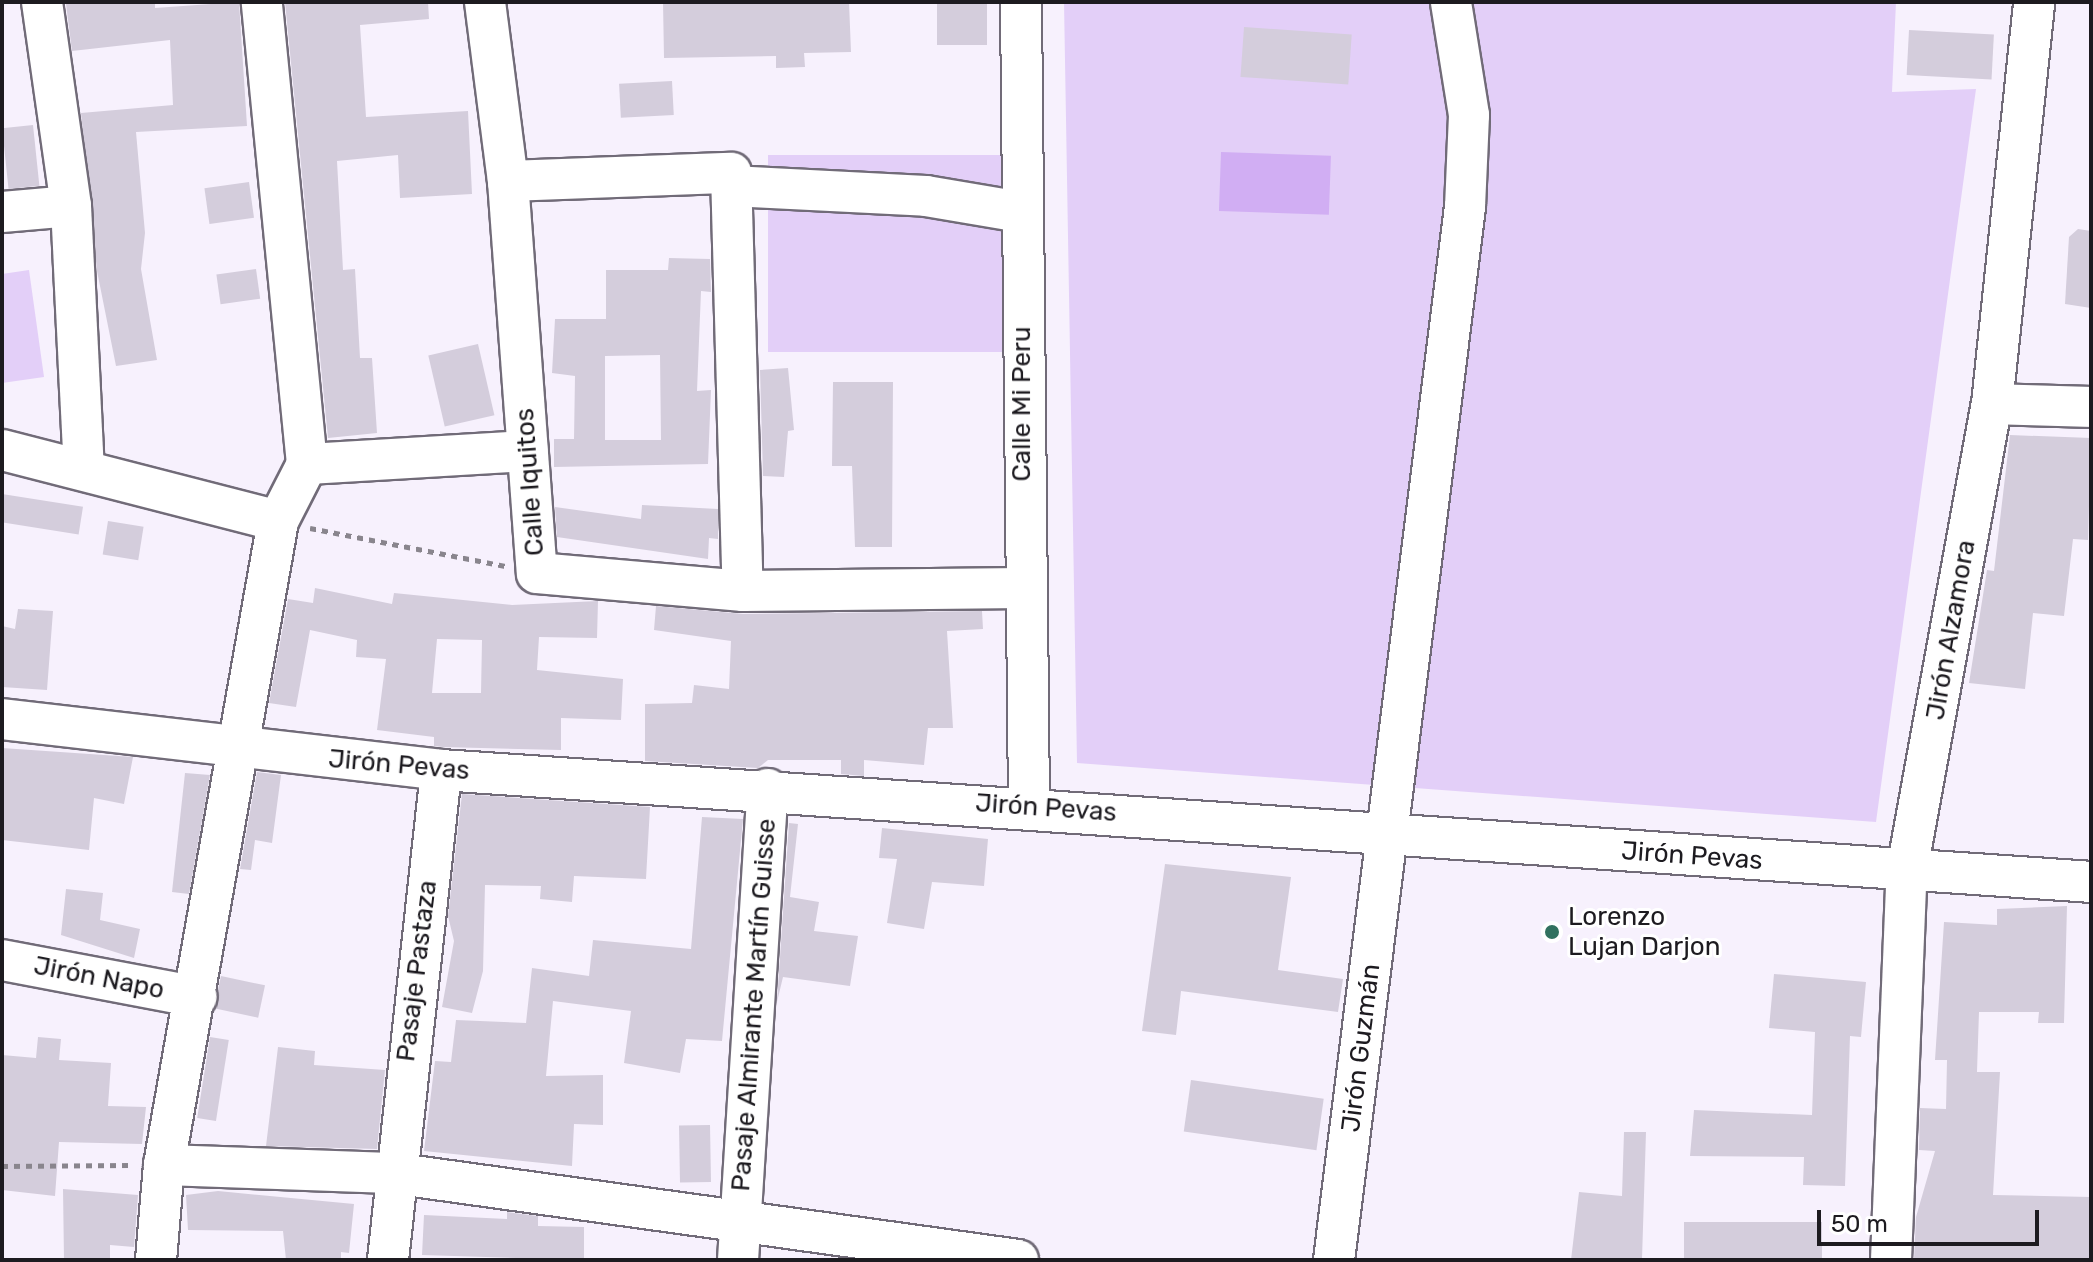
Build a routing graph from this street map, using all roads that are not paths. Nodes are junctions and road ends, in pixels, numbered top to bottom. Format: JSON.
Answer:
{"nodes":[{"id":1,"x":42,"y":2,"type":"edge"},
{"id":2,"x":262,"y":2,"type":"edge"},
{"id":3,"x":485,"y":2,"type":"edge"},
{"id":4,"x":1021,"y":2,"type":"edge"},
{"id":5,"x":1451,"y":2,"type":"edge"},
{"id":6,"x":2034,"y":2,"type":"edge"},
{"id":7,"x":508,"y":181,"type":"junction"},
{"id":8,"x":731,"y":186,"type":"junction"},
{"id":9,"x":71,"y":206,"type":"junction"},
{"id":10,"x":2,"y":212,"type":"edge"},
{"id":11,"x":1021,"y":212,"type":"junction"},
{"id":12,"x":1992,"y":404,"type":"junction"},
{"id":13,"x":2091,"y":407,"type":"edge"},
{"id":14,"x":2,"y":450,"type":"edge"},
{"id":15,"x":528,"y":451,"type":"junction"},
{"id":16,"x":307,"y":464,"type":"junction"},
{"id":17,"x":84,"y":470,"type":"junction"},
{"id":18,"x":278,"y":521,"type":"junction"},
{"id":19,"x":1023,"y":588,"type":"junction"},
{"id":20,"x":743,"y":591,"type":"junction"},
{"id":21,"x":2,"y":719,"type":"edge"},
{"id":22,"x":237,"y":750,"type":"junction"},
{"id":23,"x":441,"y":770,"type":"junction"},
{"id":24,"x":768,"y":789,"type":"junction"},
{"id":25,"x":1029,"y":805,"type":"junction"},
{"id":26,"x":1388,"y":837,"type":"junction"},
{"id":27,"x":1907,"y":870,"type":"junction"},
{"id":28,"x":2091,"y":882,"type":"edge"},
{"id":29,"x":2,"y":960,"type":"edge"},
{"id":30,"x":197,"y":997,"type":"junction"},
{"id":31,"x":164,"y":1165,"type":"junction"},
{"id":32,"x":392,"y":1173,"type":"junction"},
{"id":33,"x":740,"y":1221,"type":"junction"},
{"id":34,"x":156,"y":1260,"type":"edge"},
{"id":35,"x":388,"y":1260,"type":"edge"},
{"id":36,"x":738,"y":1260,"type":"edge"},
{"id":37,"x":1018,"y":1260,"type":"edge"},
{"id":38,"x":1334,"y":1260,"type":"edge"},
{"id":39,"x":1891,"y":1260,"type":"edge"}],
"edges":[{"from":1,"to":9,"type":"street"},
{"from":2,"to":16,"type":"street"},
{"from":3,"to":7,"type":"street","name":"Calle Iquitos"},
{"from":4,"to":11,"type":"street","name":"Calle Mi Peru"},
{"from":5,"to":26,"type":"street","name":"Jirón Guzmán"},
{"from":6,"to":12,"type":"street","name":"Jirón Alzamora"},
{"from":7,"to":8,"type":"street"},
{"from":7,"to":15,"type":"street","name":"Calle Iquitos"},
{"from":8,"to":11,"type":"street"},
{"from":8,"to":20,"type":"street"},
{"from":9,"to":10,"type":"street"},
{"from":9,"to":17,"type":"street"},
{"from":11,"to":19,"type":"street","name":"Calle Mi Peru"},
{"from":12,"to":13,"type":"street"},
{"from":12,"to":27,"type":"street","name":"Jirón Alzamora"},
{"from":14,"to":17,"type":"street"},
{"from":15,"to":16,"type":"street"},
{"from":15,"to":20,"type":"street","name":"Calle Iquitos"},
{"from":16,"to":18,"type":"street"},
{"from":17,"to":18,"type":"street"},
{"from":18,"to":22,"type":"street"},
{"from":19,"to":20,"type":"street","name":"Calle Iquitos"},
{"from":19,"to":25,"type":"street","name":"Calle Mi Peru"},
{"from":21,"to":22,"type":"street","name":"Jirón Pevas"},
{"from":22,"to":23,"type":"street","name":"Jirón Pevas"},
{"from":22,"to":30,"type":"street"},
{"from":23,"to":24,"type":"street","name":"Jirón Pevas"},
{"from":23,"to":32,"type":"street","name":"Pasaje Pastaza"},
{"from":24,"to":25,"type":"street","name":"Jirón Pevas"},
{"from":24,"to":33,"type":"street","name":"Pasaje Almirante Martín Guisse"},
{"from":25,"to":26,"type":"street","name":"Jirón Pevas"},
{"from":26,"to":27,"type":"street","name":"Jirón Pevas"},
{"from":26,"to":38,"type":"street","name":"Jirón Guzmán"},
{"from":27,"to":28,"type":"street","name":"Jirón Pevas"},
{"from":27,"to":39,"type":"street","name":"Jirón Alzamora"},
{"from":29,"to":30,"type":"street","name":"Jirón Napo"},
{"from":30,"to":31,"type":"street"},
{"from":31,"to":32,"type":"street"},
{"from":31,"to":34,"type":"street"},
{"from":32,"to":33,"type":"street"},
{"from":32,"to":35,"type":"street","name":"Pasaje Pastaza"},
{"from":33,"to":36,"type":"street","name":"Pasaje Almirante Martín Guisse"},
{"from":33,"to":37,"type":"street"}]}
